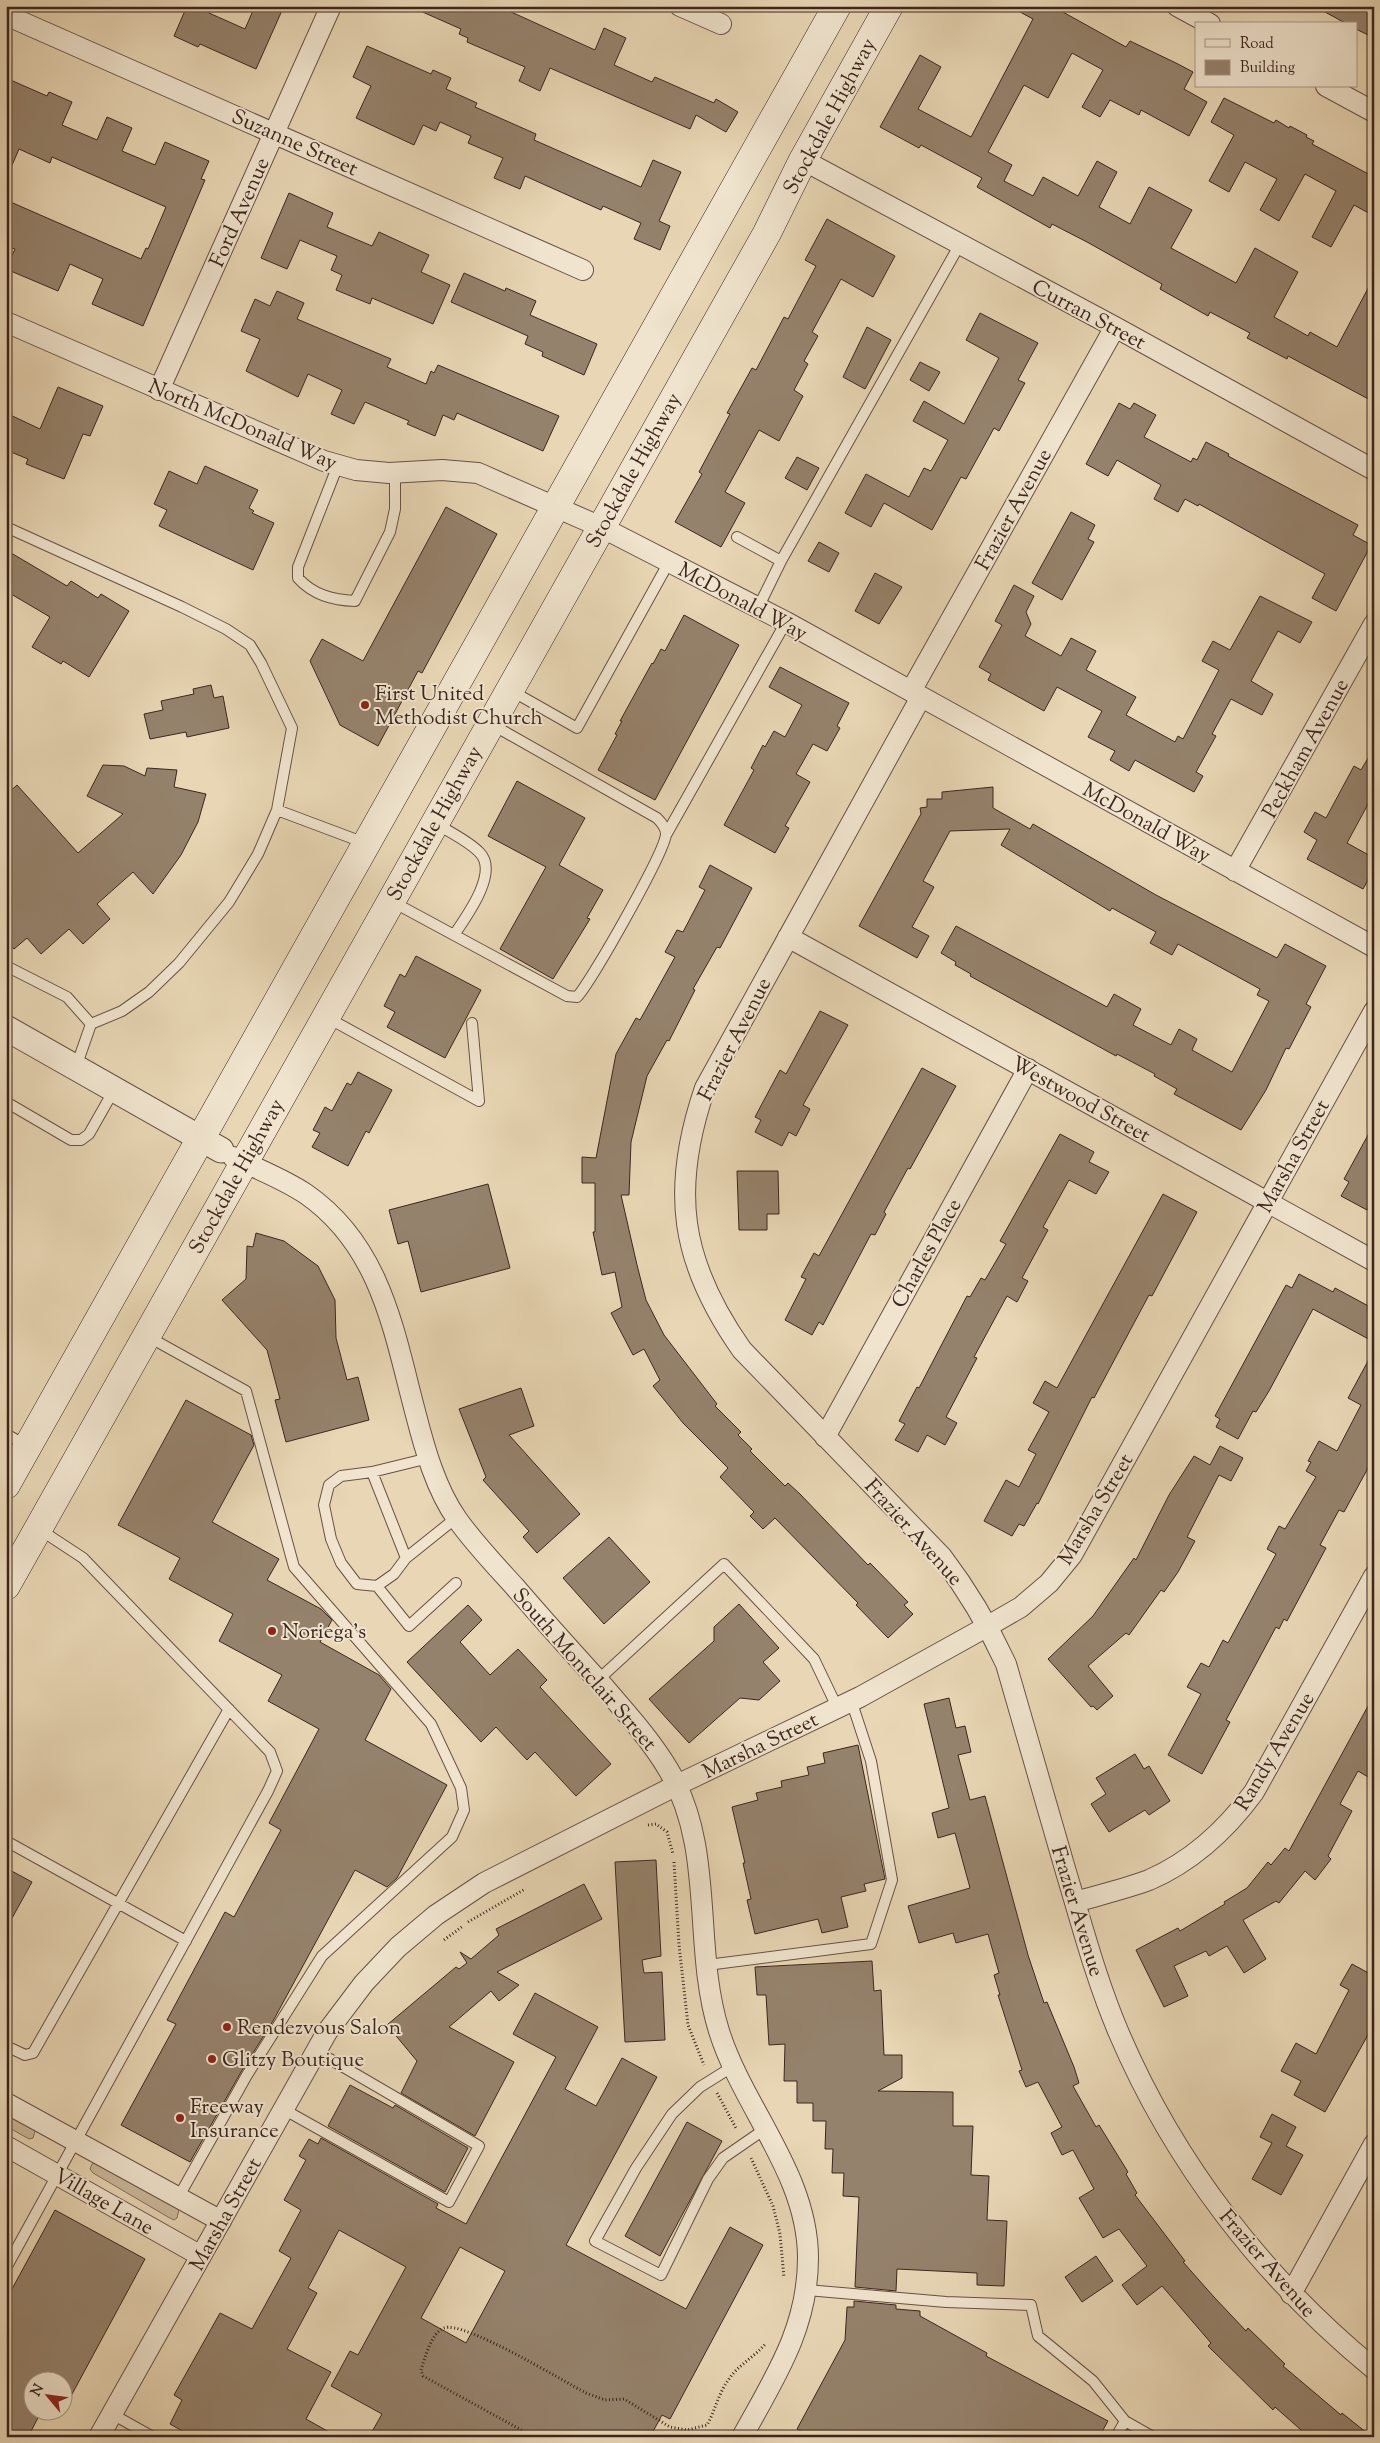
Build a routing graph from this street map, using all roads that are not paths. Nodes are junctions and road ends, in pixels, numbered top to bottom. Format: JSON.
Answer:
{"nodes":[{"id":1,"x":331,"y":6,"type":"edge"},
{"id":2,"x":680,"y":6,"type":"edge"},
{"id":3,"x":837,"y":6,"type":"edge"},
{"id":4,"x":889,"y":6,"type":"edge"},
{"id":5,"x":1177,"y":6,"type":"edge"},
{"id":6,"x":6,"y":15,"type":"edge"},
{"id":7,"x":1206,"y":22,"type":"edge"},
{"id":8,"x":721,"y":24,"type":"dead end"},
{"id":9,"x":1330,"y":88,"type":"edge"},
{"id":10,"x":1374,"y":112,"type":"edge"},
{"id":11,"x":274,"y":133,"type":"junction"},
{"id":12,"x":803,"y":160,"type":"junction"},
{"id":13,"x":960,"y":244,"type":"junction"},
{"id":14,"x":584,"y":270,"type":"dead end"},
{"id":15,"x":6,"y":322,"type":"edge"},
{"id":16,"x":1115,"y":327,"type":"junction"},
{"id":17,"x":160,"y":390,"type":"junction"},
{"id":18,"x":338,"y":465,"type":"junction"},
{"id":19,"x":1374,"y":470,"type":"edge"},
{"id":20,"x":395,"y":473,"type":"junction"},
{"id":21,"x":564,"y":511,"type":"junction"},
{"id":22,"x":6,"y":527,"type":"edge"},
{"id":23,"x":601,"y":527,"type":"junction"},
{"id":24,"x":737,"y":537,"type":"dead end"},
{"id":25,"x":781,"y":561,"type":"junction"},
{"id":26,"x":669,"y":562,"type":"junction"},
{"id":27,"x":758,"y":608,"type":"junction"},
{"id":28,"x":786,"y":622,"type":"junction"},
{"id":29,"x":1374,"y":624,"type":"edge"},
{"id":30,"x":509,"y":689,"type":"junction"},
{"id":31,"x":916,"y":694,"type":"junction"},
{"id":32,"x":490,"y":724,"type":"junction"},
{"id":33,"x":277,"y":810,"type":"junction"},
{"id":34,"x":434,"y":823,"type":"junction"},
{"id":35,"x":666,"y":835,"type":"junction"},
{"id":36,"x":366,"y":844,"type":"junction"},
{"id":37,"x":1235,"y":871,"type":"junction"},
{"id":38,"x":390,"y":900,"type":"junction"},
{"id":39,"x":454,"y":936,"type":"junction"},
{"id":40,"x":788,"y":937,"type":"junction"},
{"id":41,"x":1374,"y":947,"type":"edge"},
{"id":42,"x":6,"y":966,"type":"edge"},
{"id":43,"x":1374,"y":1011,"type":"edge"},
{"id":44,"x":325,"y":1017,"type":"junction"},
{"id":45,"x":472,"y":1023,"type":"dead end"},
{"id":46,"x":91,"y":1024,"type":"junction"},
{"id":47,"x":6,"y":1028,"type":"edge"},
{"id":48,"x":76,"y":1068,"type":"junction"},
{"id":49,"x":1028,"y":1069,"type":"junction"},
{"id":50,"x":114,"y":1090,"type":"junction"},
{"id":51,"x":6,"y":1102,"type":"edge"},
{"id":52,"x":221,"y":1150,"type":"junction"},
{"id":53,"x":1268,"y":1202,"type":"junction"},
{"id":54,"x":1374,"y":1260,"type":"edge"},
{"id":55,"x":146,"y":1336,"type":"junction"},
{"id":56,"x":825,"y":1437,"type":"junction"},
{"id":57,"x":17,"y":1440,"type":"edge"},
{"id":58,"x":429,"y":1458,"type":"junction"},
{"id":59,"x":372,"y":1472,"type":"junction"},
{"id":60,"x":6,"y":1486,"type":"edge"},
{"id":61,"x":456,"y":1518,"type":"junction"},
{"id":62,"x":38,"y":1528,"type":"junction"},
{"id":63,"x":406,"y":1558,"type":"junction"},
{"id":64,"x":1374,"y":1576,"type":"edge"},
{"id":65,"x":456,"y":1583,"type":"dead end"},
{"id":66,"x":6,"y":1586,"type":"edge"},
{"id":67,"x":377,"y":1586,"type":"junction"},
{"id":68,"x":988,"y":1626,"type":"junction"},
{"id":69,"x":598,"y":1680,"type":"junction"},
{"id":70,"x":844,"y":1704,"type":"junction"},
{"id":71,"x":230,"y":1709,"type":"junction"},
{"id":72,"x":676,"y":1785,"type":"junction"},
{"id":73,"x":6,"y":1841,"type":"edge"},
{"id":74,"x":1075,"y":1902,"type":"junction"},
{"id":75,"x":118,"y":1903,"type":"junction"},
{"id":76,"x":186,"y":1942,"type":"junction"},
{"id":77,"x":707,"y":1965,"type":"junction"},
{"id":78,"x":6,"y":2046,"type":"edge"},
{"id":79,"x":316,"y":2051,"type":"junction"},
{"id":80,"x":732,"y":2067,"type":"junction"},
{"id":81,"x":6,"y":2102,"type":"edge"},
{"id":82,"x":283,"y":2109,"type":"junction"},
{"id":83,"x":764,"y":2129,"type":"junction"},
{"id":84,"x":76,"y":2142,"type":"junction"},
{"id":85,"x":1374,"y":2144,"type":"edge"},
{"id":86,"x":6,"y":2146,"type":"edge"},
{"id":87,"x":58,"y":2176,"type":"junction"},
{"id":88,"x":178,"y":2198,"type":"junction"},
{"id":89,"x":220,"y":2221,"type":"junction"},
{"id":90,"x":201,"y":2256,"type":"junction"},
{"id":91,"x":6,"y":2268,"type":"edge"},
{"id":92,"x":807,"y":2290,"type":"junction"},
{"id":93,"x":1291,"y":2294,"type":"junction"},
{"id":94,"x":1374,"y":2369,"type":"edge"},
{"id":95,"x":112,"y":2414,"type":"junction"},
{"id":96,"x":1125,"y":2421,"type":"junction"},
{"id":97,"x":99,"y":2437,"type":"edge"},
{"id":98,"x":153,"y":2437,"type":"edge"},
{"id":99,"x":742,"y":2437,"type":"edge"},
{"id":100,"x":1116,"y":2437,"type":"edge"},
{"id":101,"x":1153,"y":2437,"type":"edge"}],
"edges":[{"from":1,"to":11,"type":"street","name":"Ford Avenue"},
{"from":2,"to":8,"type":"street"},
{"from":3,"to":21,"type":"main road","name":"Stockdale Highway"},
{"from":4,"to":12,"type":"main road","name":"Stockdale Highway"},
{"from":5,"to":7,"type":"street"},
{"from":6,"to":11,"type":"street","name":"Suzanne Street"},
{"from":9,"to":10,"type":"street"},
{"from":11,"to":14,"type":"street","name":"Suzanne Street"},
{"from":11,"to":17,"type":"street","name":"Ford Avenue"},
{"from":12,"to":13,"type":"street","name":"Curran Street"},
{"from":12,"to":23,"type":"main road","name":"Stockdale Highway"},
{"from":13,"to":16,"type":"street","name":"Curran Street"},
{"from":13,"to":25,"type":"lane"},
{"from":15,"to":17,"type":"street","name":"North McDonald Way"},
{"from":16,"to":19,"type":"street","name":"Curran Street"},
{"from":16,"to":31,"type":"street","name":"Frazier Avenue"},
{"from":17,"to":18,"type":"street","name":"North McDonald Way"},
{"from":18,"to":20,"type":"street","name":"North McDonald Way"},
{"from":18,"to":20,"type":"lane"},
{"from":20,"to":21,"type":"street","name":"North McDonald Way"},
{"from":21,"to":23,"type":"street","name":"McDonald Way"},
{"from":21,"to":36,"type":"main road","name":"Stockdale Highway"},
{"from":22,"to":33,"type":"lane"},
{"from":23,"to":26,"type":"street","name":"McDonald Way"},
{"from":23,"to":30,"type":"main road","name":"Stockdale Highway"},
{"from":24,"to":25,"type":"lane"},
{"from":25,"to":27,"type":"lane"},
{"from":26,"to":27,"type":"street","name":"McDonald Way"},
{"from":26,"to":30,"type":"lane"},
{"from":27,"to":28,"type":"street","name":"McDonald Way"},
{"from":28,"to":31,"type":"street","name":"McDonald Way"},
{"from":28,"to":35,"type":"lane"},
{"from":29,"to":37,"type":"street","name":"Peckham Avenue"},
{"from":30,"to":32,"type":"main road","name":"Stockdale Highway"},
{"from":31,"to":37,"type":"street","name":"McDonald Way"},
{"from":31,"to":40,"type":"street","name":"Frazier Avenue"},
{"from":32,"to":34,"type":"main road","name":"Stockdale Highway"},
{"from":32,"to":35,"type":"lane"},
{"from":33,"to":36,"type":"lane"},
{"from":33,"to":46,"type":"lane"},
{"from":34,"to":38,"type":"main road","name":"Stockdale Highway"},
{"from":34,"to":39,"type":"lane"},
{"from":35,"to":39,"type":"lane"},
{"from":36,"to":52,"type":"main road","name":"Stockdale Highway"},
{"from":37,"to":41,"type":"street","name":"McDonald Way"},
{"from":38,"to":39,"type":"lane"},
{"from":38,"to":44,"type":"main road","name":"Stockdale Highway"},
{"from":40,"to":49,"type":"street","name":"Westwood Street"},
{"from":40,"to":56,"type":"street","name":"Frazier Avenue"},
{"from":42,"to":46,"type":"lane"},
{"from":43,"to":53,"type":"street","name":"Marsha Street"},
{"from":44,"to":45,"type":"lane"},
{"from":44,"to":52,"type":"main road","name":"Stockdale Highway"},
{"from":46,"to":48,"type":"lane"},
{"from":47,"to":48,"type":"street"},
{"from":48,"to":50,"type":"street"},
{"from":49,"to":53,"type":"street","name":"Westwood Street"},
{"from":49,"to":56,"type":"street","name":"Charles Place"},
{"from":50,"to":51,"type":"lane"},
{"from":50,"to":52,"type":"street"},
{"from":52,"to":55,"type":"main road","name":"Stockdale Highway"},
{"from":52,"to":57,"type":"main road","name":"Stockdale Highway"},
{"from":52,"to":58,"type":"street","name":"South Montclair Street"},
{"from":53,"to":54,"type":"street","name":"Westwood Street"},
{"from":53,"to":68,"type":"street","name":"Marsha Street"},
{"from":55,"to":62,"type":"main road","name":"Stockdale Highway"},
{"from":55,"to":88,"type":"lane"},
{"from":56,"to":68,"type":"street","name":"Frazier Avenue"},
{"from":57,"to":60,"type":"main road","name":"Stockdale Highway"},
{"from":58,"to":59,"type":"lane"},
{"from":58,"to":61,"type":"street","name":"South Montclair Street"},
{"from":59,"to":63,"type":"lane"},
{"from":59,"to":67,"type":"lane"},
{"from":61,"to":63,"type":"lane"},
{"from":61,"to":69,"type":"street","name":"South Montclair Street"},
{"from":62,"to":66,"type":"main road","name":"Stockdale Highway"},
{"from":62,"to":71,"type":"lane"},
{"from":63,"to":67,"type":"lane"},
{"from":64,"to":74,"type":"street","name":"Randy Avenue"},
{"from":65,"to":67,"type":"lane"},
{"from":68,"to":70,"type":"street","name":"Marsha Street"},
{"from":68,"to":74,"type":"street","name":"Frazier Avenue"},
{"from":69,"to":70,"type":"lane"},
{"from":69,"to":72,"type":"street","name":"South Montclair Street"},
{"from":70,"to":72,"type":"street","name":"Marsha Street"},
{"from":70,"to":77,"type":"lane"},
{"from":71,"to":75,"type":"lane"},
{"from":71,"to":76,"type":"lane"},
{"from":72,"to":77,"type":"street","name":"South Montclair Street"},
{"from":72,"to":79,"type":"street","name":"Marsha Street"},
{"from":73,"to":75,"type":"lane"},
{"from":74,"to":93,"type":"street","name":"Frazier Avenue"},
{"from":75,"to":76,"type":"lane"},
{"from":75,"to":78,"type":"lane"},
{"from":76,"to":84,"type":"lane"},
{"from":77,"to":80,"type":"street","name":"South Montclair Street"},
{"from":79,"to":82,"type":"street","name":"Marsha Street"},
{"from":79,"to":82,"type":"lane"},
{"from":80,"to":83,"type":"street","name":"South Montclair Street"},
{"from":80,"to":83,"type":"lane"},
{"from":81,"to":84,"type":"street"},
{"from":82,"to":89,"type":"street","name":"Marsha Street"},
{"from":83,"to":92,"type":"street","name":"South Montclair Street"},
{"from":84,"to":87,"type":"lane"},
{"from":84,"to":88,"type":"street"},
{"from":85,"to":93,"type":"street"},
{"from":86,"to":87,"type":"street","name":"Village Lane"},
{"from":87,"to":90,"type":"street","name":"Village Lane"},
{"from":87,"to":91,"type":"lane"},
{"from":88,"to":89,"type":"street"},
{"from":89,"to":90,"type":"street","name":"Marsha Street"},
{"from":90,"to":95,"type":"street","name":"Marsha Street"},
{"from":92,"to":96,"type":"lane"},
{"from":92,"to":99,"type":"street","name":"South Montclair Street"},
{"from":93,"to":94,"type":"street","name":"Frazier Avenue"},
{"from":95,"to":97,"type":"street","name":"Marsha Street"},
{"from":95,"to":98,"type":"lane"},
{"from":96,"to":100,"type":"lane"},
{"from":96,"to":101,"type":"lane"}]}
